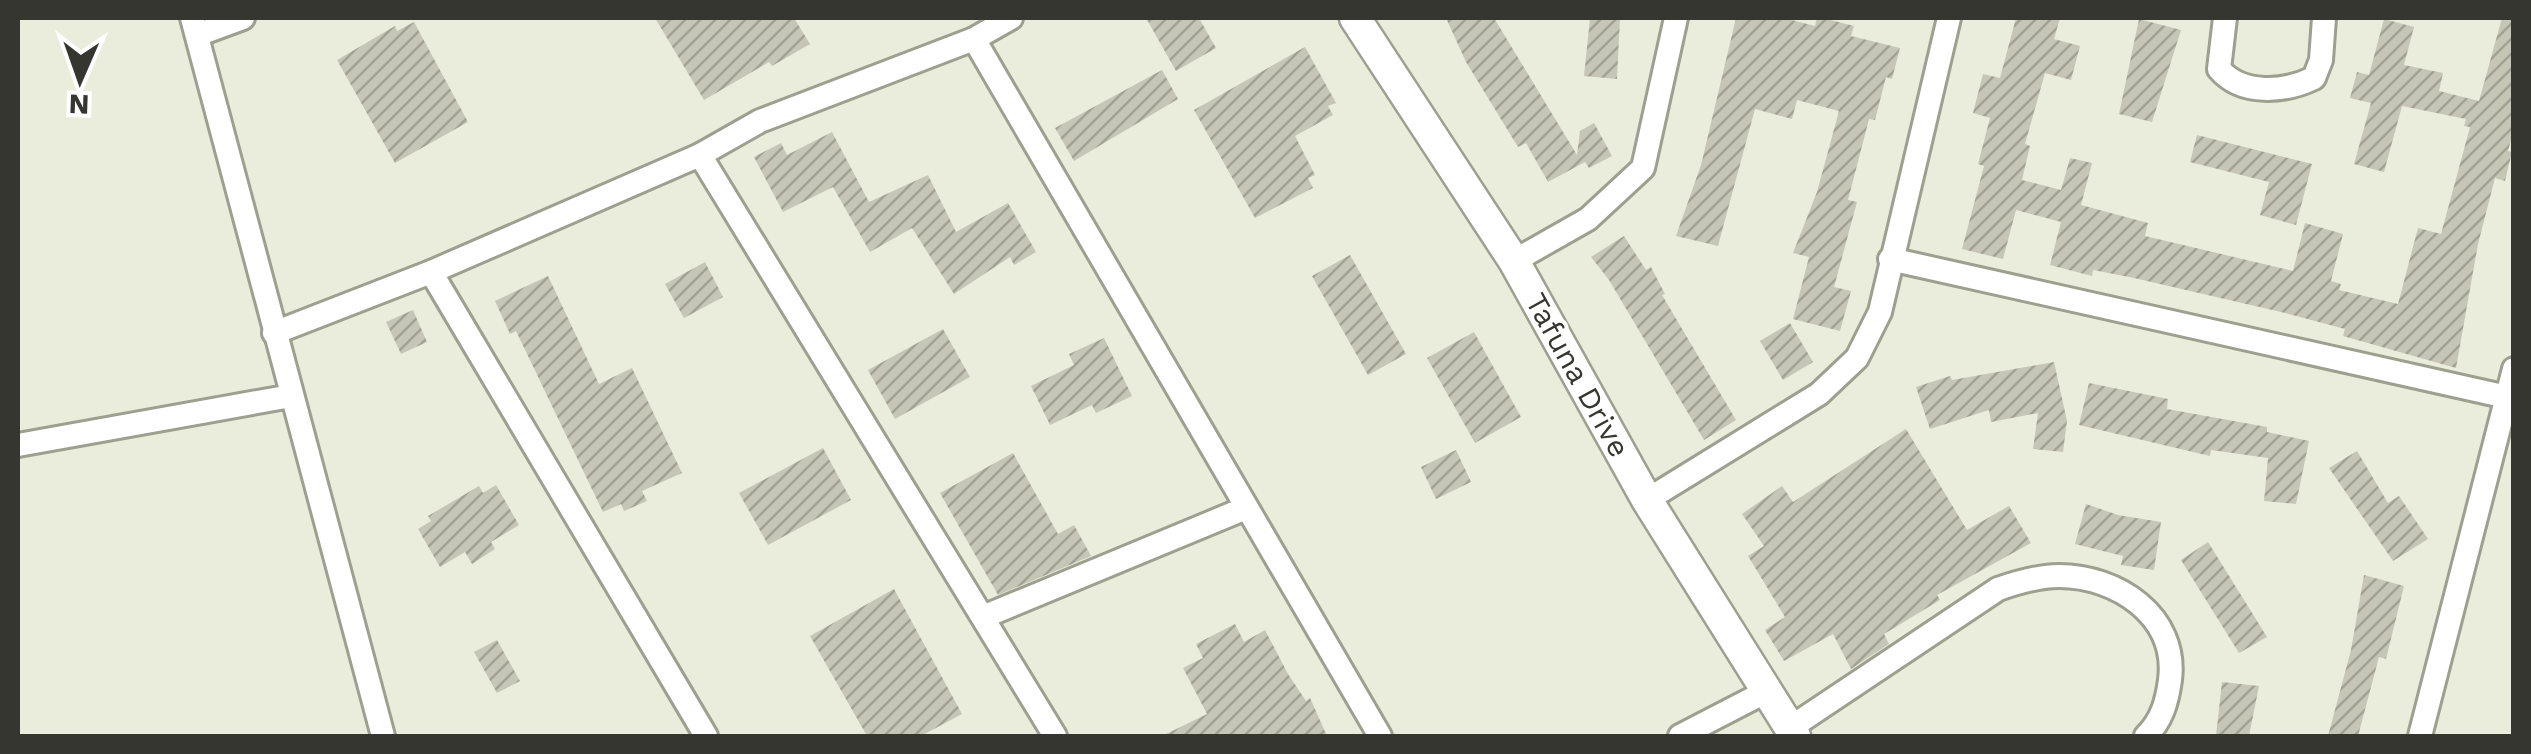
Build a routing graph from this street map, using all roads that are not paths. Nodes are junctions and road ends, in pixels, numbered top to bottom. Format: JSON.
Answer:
{"nodes":[{"id":1,"x":243,"y":18,"type":"edge"},
{"id":2,"x":1012,"y":18,"type":"edge"},
{"id":3,"x":1355,"y":18,"type":"edge"},
{"id":4,"x":1676,"y":18,"type":"edge"},
{"id":5,"x":1949,"y":18,"type":"edge"},
{"id":6,"x":2224,"y":18,"type":"edge"},
{"id":7,"x":2324,"y":18,"type":"edge"},
{"id":8,"x":194,"y":26,"type":"edge"},
{"id":9,"x":974,"y":39,"type":"junction"},
{"id":10,"x":700,"y":156,"type":"junction"},
{"id":11,"x":1890,"y":258,"type":"junction"},
{"id":12,"x":1514,"y":261,"type":"junction"},
{"id":13,"x":431,"y":272,"type":"junction"},
{"id":14,"x":274,"y":334,"type":"junction"},
{"id":15,"x":2514,"y":369,"type":"edge"},
{"id":16,"x":291,"y":396,"type":"junction"},
{"id":17,"x":2506,"y":397,"type":"junction"},
{"id":18,"x":18,"y":444,"type":"edge"},
{"id":19,"x":1647,"y":500,"type":"junction"},
{"id":20,"x":1246,"y":508,"type":"junction"},
{"id":21,"x":983,"y":617,"type":"junction"},
{"id":22,"x":1767,"y":691,"type":"junction"},
{"id":23,"x":1792,"y":732,"type":"edge"},
{"id":24,"x":382,"y":736,"type":"edge"},
{"id":25,"x":706,"y":736,"type":"edge"},
{"id":26,"x":1055,"y":736,"type":"edge"},
{"id":27,"x":1380,"y":736,"type":"edge"},
{"id":28,"x":1680,"y":736,"type":"edge"},
{"id":29,"x":2146,"y":736,"type":"edge"},
{"id":30,"x":2420,"y":736,"type":"edge"}],
"edges":[{"from":1,"to":8,"type":"street"},
{"from":2,"to":9,"type":"street"},
{"from":3,"to":12,"type":"main road","name":"Tafuna Drive"},
{"from":4,"to":12,"type":"street"},
{"from":5,"to":11,"type":"street"},
{"from":6,"to":7,"type":"street"},
{"from":8,"to":14,"type":"street"},
{"from":9,"to":10,"type":"street"},
{"from":9,"to":20,"type":"street"},
{"from":10,"to":13,"type":"street"},
{"from":10,"to":21,"type":"street"},
{"from":11,"to":17,"type":"street"},
{"from":11,"to":19,"type":"street"},
{"from":12,"to":19,"type":"main road","name":"Tafuna Drive"},
{"from":13,"to":14,"type":"street"},
{"from":13,"to":25,"type":"street"},
{"from":14,"to":16,"type":"street"},
{"from":15,"to":17,"type":"street"},
{"from":16,"to":18,"type":"street"},
{"from":16,"to":24,"type":"street"},
{"from":17,"to":30,"type":"street"},
{"from":19,"to":22,"type":"main road","name":"Tafuna Drive"},
{"from":20,"to":21,"type":"street"},
{"from":20,"to":27,"type":"street"},
{"from":21,"to":26,"type":"street"},
{"from":22,"to":23,"type":"main road","name":"Tafuna Drive"},
{"from":22,"to":28,"type":"street"},
{"from":23,"to":29,"type":"street"}]}
